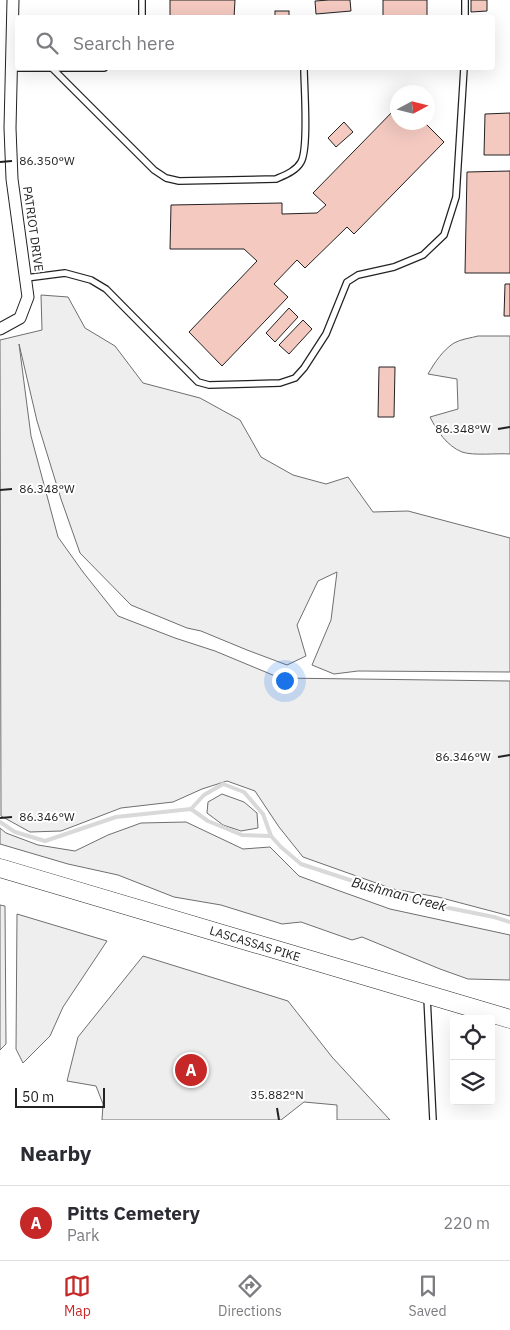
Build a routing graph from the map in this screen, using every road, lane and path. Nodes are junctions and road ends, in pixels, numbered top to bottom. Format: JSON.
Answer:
{"nodes":[{"id":1,"x":13,"y":0,"type":"edge"},
{"id":2,"x":142,"y":0,"type":"edge"},
{"id":3,"x":465,"y":0,"type":"edge"},
{"id":4,"x":142,"y":15,"type":"edge"},
{"id":5,"x":465,"y":15,"type":"edge"},
{"id":6,"x":12,"y":68,"type":"joint"},
{"id":7,"x":54,"y":70,"type":"edge"},
{"id":8,"x":304,"y":70,"type":"edge"},
{"id":9,"x":464,"y":70,"type":"edge"},
{"id":10,"x":5,"y":128,"type":"edge"},
{"id":11,"x":26,"y":278,"type":"junction"},
{"id":12,"x":0,"y":329,"type":"edge"},
{"id":13,"x":0,"y":868,"type":"edge"},
{"id":14,"x":427,"y":995,"type":"junction"},
{"id":15,"x":510,"y":1019,"type":"edge"},
{"id":16,"x":433,"y":1120,"type":"edge"}],
"edges":[{"from":1,"to":6,"type":"street","name":"PATRIOT DRIVE"},
{"from":2,"to":4,"type":"lane"},
{"from":3,"to":5,"type":"lane"},
{"from":6,"to":10,"type":"street","name":"PATRIOT DRIVE"},
{"from":7,"to":8,"type":"lane"},
{"from":9,"to":11,"type":"lane"},
{"from":10,"to":11,"type":"street","name":"PATRIOT DRIVE"},
{"from":11,"to":12,"type":"street","name":"PATRIOT DRIVE"},
{"from":13,"to":14,"type":"main road","name":"LASCASSAS PIKE"},
{"from":14,"to":15,"type":"main road","name":"LASCASSAS PIKE"},
{"from":14,"to":16,"type":"lane"}]}
